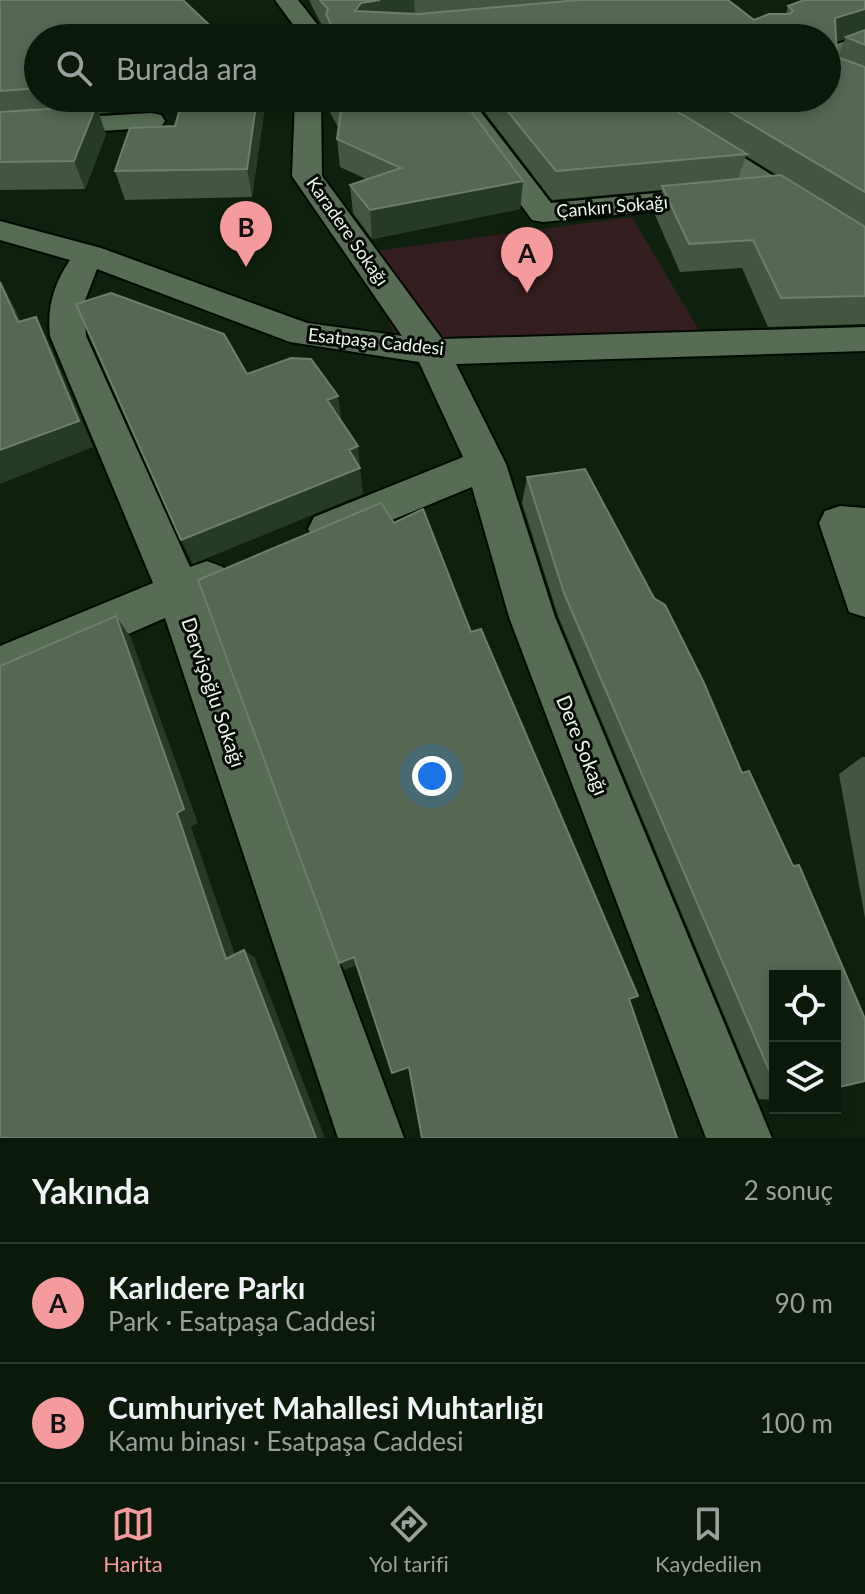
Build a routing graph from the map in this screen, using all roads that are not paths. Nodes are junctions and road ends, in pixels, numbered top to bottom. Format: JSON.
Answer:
{"nodes":[{"id":1,"x":286,"y":0,"type":"edge"},
{"id":2,"x":305,"y":24,"type":"edge"},
{"id":3,"x":865,"y":42,"type":"edge"},
{"id":4,"x":841,"y":61,"type":"edge"},
{"id":5,"x":308,"y":112,"type":"edge"},
{"id":6,"x":467,"y":112,"type":"edge"},
{"id":7,"x":664,"y":112,"type":"edge"},
{"id":8,"x":151,"y":121,"type":"dead end"},
{"id":9,"x":0,"y":130,"type":"edge"},
{"id":10,"x":777,"y":191,"type":"junction"},
{"id":11,"x":0,"y":230,"type":"edge"},
{"id":12,"x":865,"y":247,"type":"edge"},
{"id":13,"x":90,"y":255,"type":"junction"},
{"id":14,"x":865,"y":339,"type":"edge"},
{"id":15,"x":432,"y":352,"type":"junction"},
{"id":16,"x":486,"y":464,"type":"junction"},
{"id":17,"x":865,"y":525,"type":"edge"},
{"id":18,"x":296,"y":543,"type":"edge"},
{"id":19,"x":238,"y":567,"type":"edge"},
{"id":20,"x":179,"y":592,"type":"junction"},
{"id":21,"x":865,"y":598,"type":"edge"},
{"id":22,"x":0,"y":668,"type":"edge"},
{"id":23,"x":371,"y":1138,"type":"edge"},
{"id":24,"x":739,"y":1138,"type":"edge"}],
"edges":[{"from":1,"to":2,"type":"street"},
{"from":3,"to":4,"type":"street"},
{"from":5,"to":15,"type":"street","name":"Karadere Sokağı"},
{"from":6,"to":10,"type":"street","name":"Çankırı Sokağı"},
{"from":7,"to":10,"type":"street"},
{"from":8,"to":9,"type":"street"},
{"from":10,"to":12,"type":"street"},
{"from":11,"to":13,"type":"street","name":"Esatpaşa Caddesi"},
{"from":13,"to":15,"type":"street","name":"Esatpaşa Caddesi"},
{"from":13,"to":20,"type":"street","name":"Dervişoğlu Sokağı"},
{"from":14,"to":15,"type":"street","name":"Esatpaşa Caddesi"},
{"from":15,"to":16,"type":"street","name":"Dere Sokağı"},
{"from":16,"to":18,"type":"street"},
{"from":16,"to":24,"type":"street","name":"Dere Sokağı"},
{"from":17,"to":21,"type":"street"},
{"from":19,"to":20,"type":"street"},
{"from":20,"to":22,"type":"street"},
{"from":20,"to":23,"type":"street","name":"Dervişoğlu Sokağı"}]}
